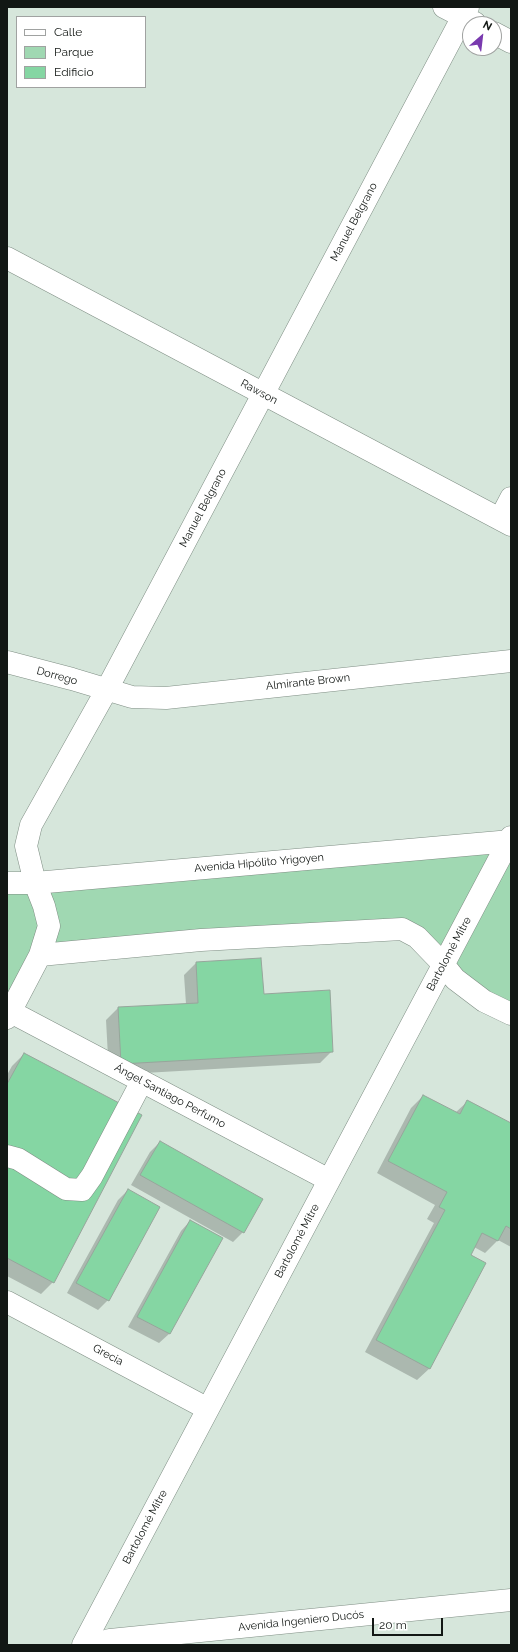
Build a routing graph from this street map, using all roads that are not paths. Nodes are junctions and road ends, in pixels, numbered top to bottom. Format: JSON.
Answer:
{"nodes":[{"id":1,"x":463,"y":14,"type":"edge"},
{"id":2,"x":502,"y":37,"type":"edge"},
{"id":3,"x":511,"y":42,"type":"edge"},
{"id":4,"x":7,"y":258,"type":"edge"},
{"id":5,"x":263,"y":394,"type":"junction"},
{"id":6,"x":511,"y":498,"type":"edge"},
{"id":7,"x":506,"y":522,"type":"edge"},
{"id":8,"x":511,"y":661,"type":"edge"},
{"id":9,"x":7,"y":662,"type":"edge"},
{"id":10,"x":106,"y":690,"type":"junction"},
{"id":11,"x":510,"y":839,"type":"edge"},
{"id":12,"x":7,"y":883,"type":"edge"},
{"id":13,"x":35,"y":883,"type":"junction"},
{"id":14,"x":40,"y":955,"type":"junction"},
{"id":15,"x":444,"y":964,"type":"junction"},
{"id":16,"x":511,"y":1014,"type":"edge"},
{"id":17,"x":9,"y":1015,"type":"edge"},
{"id":18,"x":142,"y":1081,"type":"junction"},
{"id":19,"x":7,"y":1156,"type":"edge"},
{"id":20,"x":329,"y":1180,"type":"junction"},
{"id":21,"x":7,"y":1302,"type":"edge"},
{"id":22,"x":208,"y":1409,"type":"junction"},
{"id":23,"x":511,"y":1600,"type":"edge"},
{"id":24,"x":83,"y":1645,"type":"edge"},
{"id":25,"x":91,"y":1645,"type":"edge"}],
"edges":[{"from":1,"to":5,"type":"main road","name":"Manuel Belgrano"},
{"from":2,"to":3,"type":"main road"},
{"from":4,"to":5,"type":"main road","name":"Rawson"},
{"from":5,"to":7,"type":"main road","name":"Rawson"},
{"from":5,"to":10,"type":"main road","name":"Manuel Belgrano"},
{"from":6,"to":7,"type":"main road"},
{"from":8,"to":10,"type":"main road","name":"Almirante Brown"},
{"from":9,"to":10,"type":"main road","name":"Dorrego"},
{"from":10,"to":13,"type":"main road","name":"Manuel Belgrano"},
{"from":11,"to":13,"type":"main road","name":"Avenida Hipólito Yrigoyen"},
{"from":11,"to":15,"type":"main road","name":"Bartolomé Mitre"},
{"from":12,"to":13,"type":"main road","name":"Avenida Hipólito Yrigoyen"},
{"from":13,"to":14,"type":"main road","name":"Manuel Belgrano"},
{"from":14,"to":15,"type":"main road"},
{"from":14,"to":17,"type":"main road","name":"Manuel Belgrano"},
{"from":15,"to":16,"type":"main road"},
{"from":15,"to":20,"type":"main road","name":"Bartolomé Mitre"},
{"from":17,"to":18,"type":"main road","name":"Ángel Santiago Perfumo"},
{"from":18,"to":19,"type":"main road"},
{"from":18,"to":20,"type":"main road","name":"Ángel Santiago Perfumo"},
{"from":20,"to":22,"type":"main road","name":"Bartolomé Mitre"},
{"from":21,"to":22,"type":"main road","name":"Grecia"},
{"from":22,"to":24,"type":"main road","name":"Bartolomé Mitre"},
{"from":23,"to":25,"type":"main road","name":"Avenida Ingeniero Ducós"}]}
